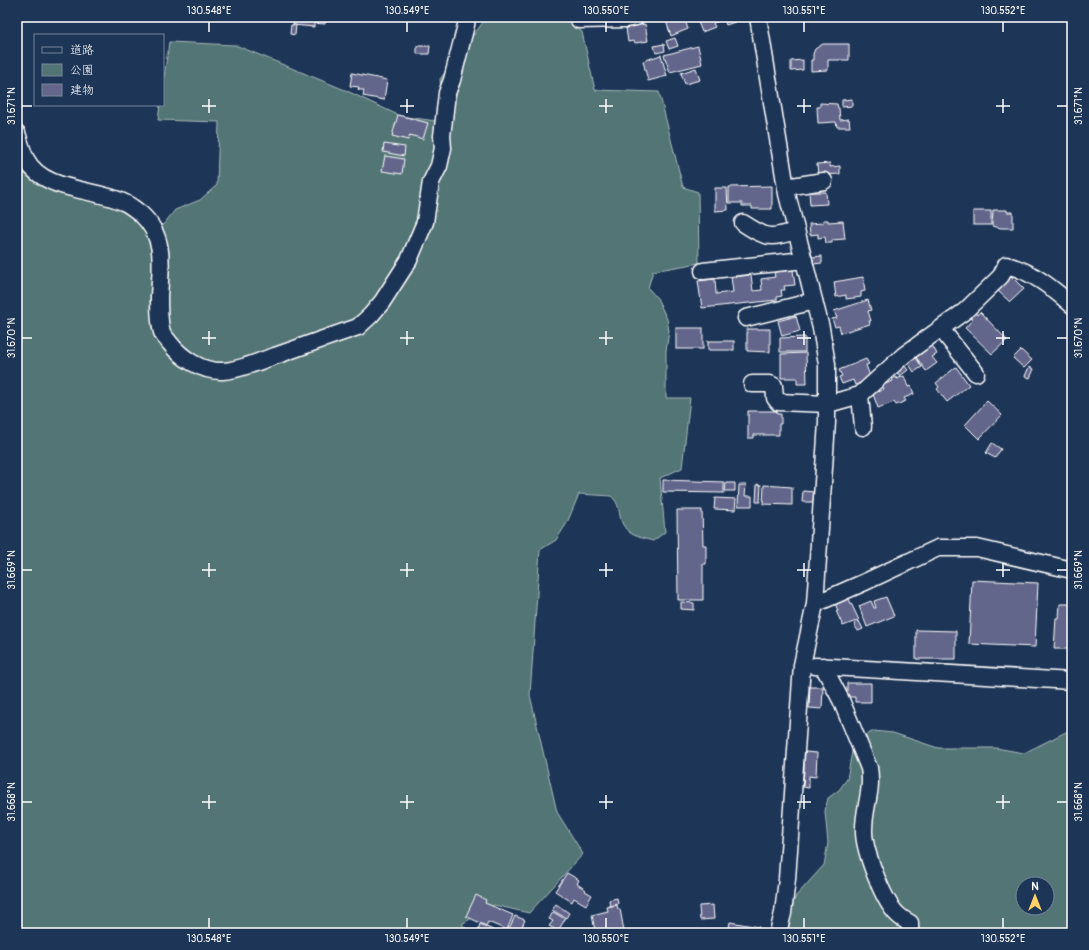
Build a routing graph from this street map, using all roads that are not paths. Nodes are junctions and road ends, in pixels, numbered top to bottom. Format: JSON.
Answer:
{"nodes":[{"id":1,"x":467,"y":17,"type":"edge"},
{"id":2,"x":577,"y":17,"type":"edge"},
{"id":3,"x":636,"y":17,"type":"edge"},
{"id":4,"x":758,"y":17,"type":"edge"},
{"id":5,"x":17,"y":133,"type":"edge"},
{"id":6,"x":824,"y":181,"type":"dead end"},
{"id":7,"x":786,"y":187,"type":"junction"},
{"id":8,"x":743,"y":223,"type":"dead end"},
{"id":9,"x":796,"y":231,"type":"junction"},
{"id":10,"x":804,"y":260,"type":"junction"},
{"id":11,"x":703,"y":271,"type":"dead end"},
{"id":12,"x":814,"y":301,"type":"junction"},
{"id":13,"x":1072,"y":305,"type":"edge"},
{"id":14,"x":746,"y":318,"type":"dead end"},
{"id":15,"x":941,"y":329,"type":"junction"},
{"id":16,"x":976,"y":373,"type":"dead end"},
{"id":17,"x":752,"y":384,"type":"dead end"},
{"id":18,"x":860,"y":395,"type":"junction"},
{"id":19,"x":828,"y":404,"type":"junction"},
{"id":20,"x":863,"y":427,"type":"dead end"},
{"id":21,"x":1072,"y":570,"type":"edge"},
{"id":22,"x":815,"y":604,"type":"junction"},
{"id":23,"x":802,"y":665,"type":"junction"},
{"id":24,"x":823,"y":666,"type":"junction"},
{"id":25,"x":1072,"y":681,"type":"edge"},
{"id":26,"x":778,"y":933,"type":"edge"},
{"id":27,"x":910,"y":933,"type":"edge"}],
"edges":[{"from":1,"to":5,"type":"street"},
{"from":2,"to":3,"type":"street"},
{"from":4,"to":7,"type":"street"},
{"from":6,"to":7,"type":"street"},
{"from":7,"to":9,"type":"street"},
{"from":8,"to":9,"type":"street"},
{"from":9,"to":10,"type":"street"},
{"from":10,"to":11,"type":"street"},
{"from":10,"to":12,"type":"street"},
{"from":12,"to":14,"type":"street"},
{"from":12,"to":19,"type":"street"},
{"from":13,"to":15,"type":"street"},
{"from":15,"to":16,"type":"street"},
{"from":15,"to":18,"type":"street"},
{"from":17,"to":19,"type":"street"},
{"from":18,"to":19,"type":"street"},
{"from":18,"to":20,"type":"street"},
{"from":19,"to":22,"type":"street"},
{"from":21,"to":22,"type":"street"},
{"from":22,"to":23,"type":"street"},
{"from":23,"to":24,"type":"street"},
{"from":23,"to":26,"type":"street"},
{"from":24,"to":25,"type":"street"},
{"from":24,"to":27,"type":"street"}]}
